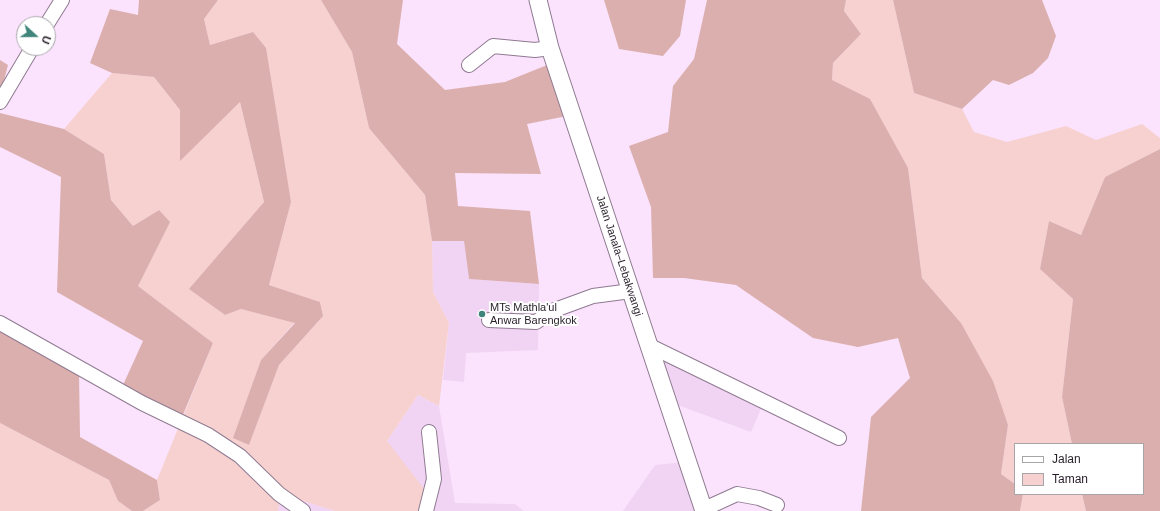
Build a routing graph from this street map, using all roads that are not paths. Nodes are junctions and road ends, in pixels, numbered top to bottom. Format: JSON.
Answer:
{"nodes":[{"id":1,"x":62,"y":0,"type":"edge"},
{"id":2,"x":538,"y":0,"type":"edge"},
{"id":3,"x":53,"y":16,"type":"edge"},
{"id":4,"x":550,"y":48,"type":"junction"},
{"id":5,"x":27,"y":56,"type":"edge"},
{"id":6,"x":470,"y":65,"type":"dead end"},
{"id":7,"x":0,"y":102,"type":"edge"},
{"id":8,"x":631,"y":292,"type":"junction"},
{"id":9,"x":489,"y":320,"type":"dead end"},
{"id":10,"x":0,"y":324,"type":"edge"},
{"id":11,"x":648,"y":345,"type":"junction"},
{"id":12,"x":429,"y":432,"type":"dead end"},
{"id":13,"x":839,"y":438,"type":"dead end"},
{"id":14,"x":777,"y":505,"type":"dead end"},
{"id":15,"x":704,"y":510,"type":"edge"},
{"id":16,"x":303,"y":511,"type":"edge"},
{"id":17,"x":426,"y":511,"type":"edge"}],
"edges":[{"from":1,"to":3,"type":"street"},
{"from":2,"to":4,"type":"main road","name":"Jalan Janala–Lebakwangi"},
{"from":4,"to":6,"type":"street"},
{"from":4,"to":8,"type":"main road","name":"Jalan Janala–Lebakwangi"},
{"from":5,"to":7,"type":"street"},
{"from":8,"to":9,"type":"street"},
{"from":8,"to":11,"type":"main road","name":"Jalan Janala–Lebakwangi"},
{"from":10,"to":16,"type":"street"},
{"from":11,"to":13,"type":"street"},
{"from":11,"to":15,"type":"main road","name":"Jalan Janala–Lebakwangi"},
{"from":12,"to":17,"type":"street"},
{"from":14,"to":15,"type":"street"}]}
